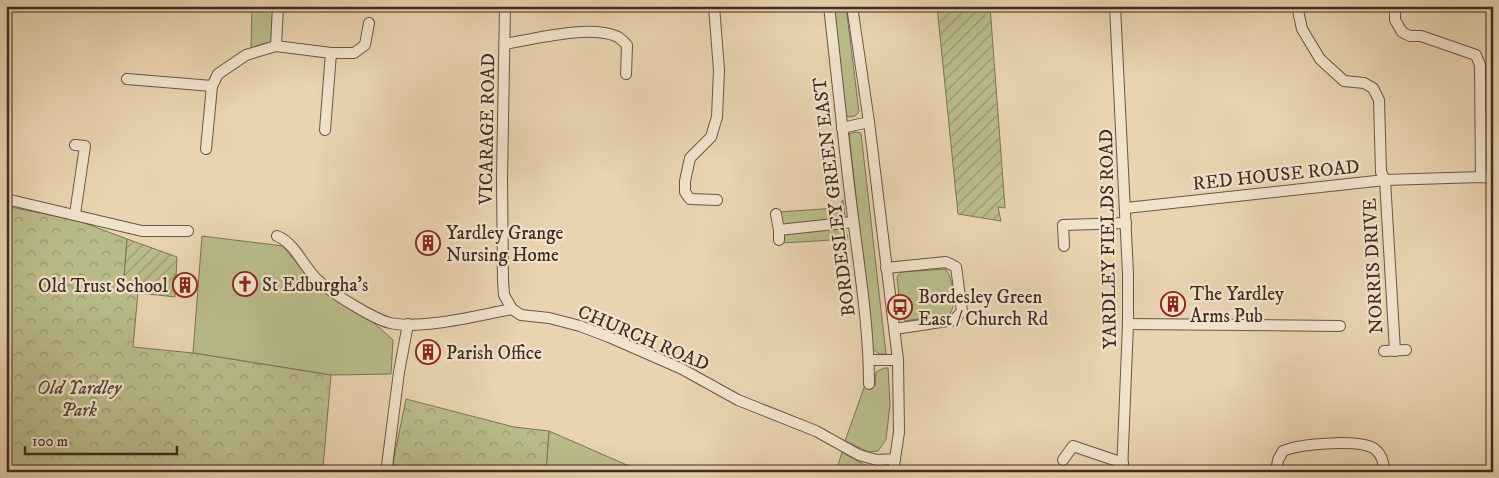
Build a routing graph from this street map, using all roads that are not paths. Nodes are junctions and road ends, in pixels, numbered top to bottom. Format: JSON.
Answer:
{"nodes":[{"id":1,"x":278,"y":6,"type":"edge"},
{"id":2,"x":506,"y":6,"type":"edge"},
{"id":3,"x":714,"y":6,"type":"edge"},
{"id":4,"x":829,"y":6,"type":"edge"},
{"id":5,"x":852,"y":6,"type":"edge"},
{"id":6,"x":1115,"y":6,"type":"edge"},
{"id":7,"x":1296,"y":6,"type":"edge"},
{"id":8,"x":1395,"y":6,"type":"edge"},
{"id":9,"x":369,"y":23,"type":"dead end"},
{"id":10,"x":505,"y":44,"type":"junction"},
{"id":11,"x":276,"y":46,"type":"junction"},
{"id":12,"x":331,"y":53,"type":"junction"},
{"id":13,"x":626,"y":74,"type":"dead end"},
{"id":14,"x":127,"y":79,"type":"dead end"},
{"id":15,"x":212,"y":86,"type":"junction"},
{"id":16,"x":869,"y":122,"type":"junction"},
{"id":17,"x":842,"y":128,"type":"junction"},
{"id":18,"x":325,"y":130,"type":"dead end"},
{"id":19,"x":75,"y":145,"type":"dead end"},
{"id":20,"x":206,"y":149,"type":"dead end"},
{"id":21,"x":1482,"y":177,"type":"junction"},
{"id":22,"x":1493,"y":178,"type":"edge"},
{"id":23,"x":1385,"y":180,"type":"junction"},
{"id":24,"x":6,"y":200,"type":"edge"},
{"id":25,"x":717,"y":200,"type":"dead end"},
{"id":26,"x":1126,"y":208,"type":"junction"},
{"id":27,"x":75,"y":214,"type":"junction"},
{"id":28,"x":776,"y":214,"type":"dead end"},
{"id":29,"x":853,"y":222,"type":"junction"},
{"id":30,"x":1126,"y":223,"type":"junction"},
{"id":31,"x":188,"y":231,"type":"dead end"},
{"id":32,"x":277,"y":236,"type":"dead end"},
{"id":33,"x":1064,"y":246,"type":"dead end"},
{"id":34,"x":886,"y":268,"type":"junction"},
{"id":35,"x":512,"y":309,"type":"junction"},
{"id":36,"x":408,"y":324,"type":"junction"},
{"id":37,"x":1128,"y":324,"type":"junction"},
{"id":38,"x":1340,"y":326,"type":"dead end"},
{"id":39,"x":895,"y":329,"type":"junction"},
{"id":40,"x":1406,"y":350,"type":"dead end"},
{"id":41,"x":869,"y":360,"type":"junction"},
{"id":42,"x":898,"y":360,"type":"junction"},
{"id":43,"x":869,"y":384,"type":"dead end"},
{"id":44,"x":895,"y":459,"type":"junction"},
{"id":45,"x":1063,"y":460,"type":"dead end"},
{"id":46,"x":386,"y":466,"type":"dead end"},
{"id":47,"x":1123,"y":467,"type":"edge"},
{"id":48,"x":893,"y":472,"type":"edge"},
{"id":49,"x":1276,"y":472,"type":"edge"},
{"id":50,"x":1384,"y":472,"type":"edge"}],
"edges":[{"from":1,"to":11,"type":"street"},
{"from":2,"to":10,"type":"street","name":"VICARAGE ROAD"},
{"from":3,"to":25,"type":"street"},
{"from":4,"to":17,"type":"street","name":"BORDESLEY GREEN EAST"},
{"from":5,"to":16,"type":"street"},
{"from":6,"to":26,"type":"street","name":"YARDLEY FIELDS ROAD"},
{"from":7,"to":23,"type":"street","name":"NORRIS DRIVE"},
{"from":8,"to":21,"type":"street"},
{"from":9,"to":12,"type":"street"},
{"from":10,"to":13,"type":"street"},
{"from":10,"to":35,"type":"street","name":"VICARAGE ROAD"},
{"from":11,"to":12,"type":"street"},
{"from":11,"to":15,"type":"street"},
{"from":12,"to":18,"type":"street"},
{"from":14,"to":15,"type":"street"},
{"from":15,"to":20,"type":"street"},
{"from":16,"to":17,"type":"street"},
{"from":16,"to":34,"type":"street"},
{"from":17,"to":29,"type":"street","name":"BORDESLEY GREEN EAST"},
{"from":19,"to":27,"type":"street"},
{"from":21,"to":22,"type":"street","name":"RED HOUSE ROAD"},
{"from":21,"to":23,"type":"street","name":"RED HOUSE ROAD"},
{"from":23,"to":26,"type":"street","name":"RED HOUSE ROAD"},
{"from":23,"to":40,"type":"street","name":"NORRIS DRIVE"},
{"from":24,"to":27,"type":"street"},
{"from":26,"to":30,"type":"street","name":"YARDLEY FIELDS ROAD"},
{"from":27,"to":31,"type":"street"},
{"from":28,"to":29,"type":"street"},
{"from":29,"to":41,"type":"street","name":"BORDESLEY GREEN EAST"},
{"from":30,"to":33,"type":"street"},
{"from":30,"to":37,"type":"street","name":"YARDLEY FIELDS ROAD"},
{"from":32,"to":36,"type":"street","name":"CHURCH ROAD"},
{"from":34,"to":39,"type":"street"},
{"from":34,"to":39,"type":"street"},
{"from":35,"to":36,"type":"street","name":"CHURCH ROAD"},
{"from":35,"to":44,"type":"street","name":"CHURCH ROAD"},
{"from":36,"to":46,"type":"street"},
{"from":37,"to":38,"type":"street"},
{"from":37,"to":47,"type":"street","name":"YARDLEY FIELDS ROAD"},
{"from":39,"to":42,"type":"street"},
{"from":41,"to":42,"type":"street"},
{"from":41,"to":43,"type":"street","name":"BORDESLEY GREEN EAST"},
{"from":42,"to":44,"type":"street"},
{"from":44,"to":48,"type":"street"},
{"from":45,"to":47,"type":"street"},
{"from":49,"to":50,"type":"street"}]}
